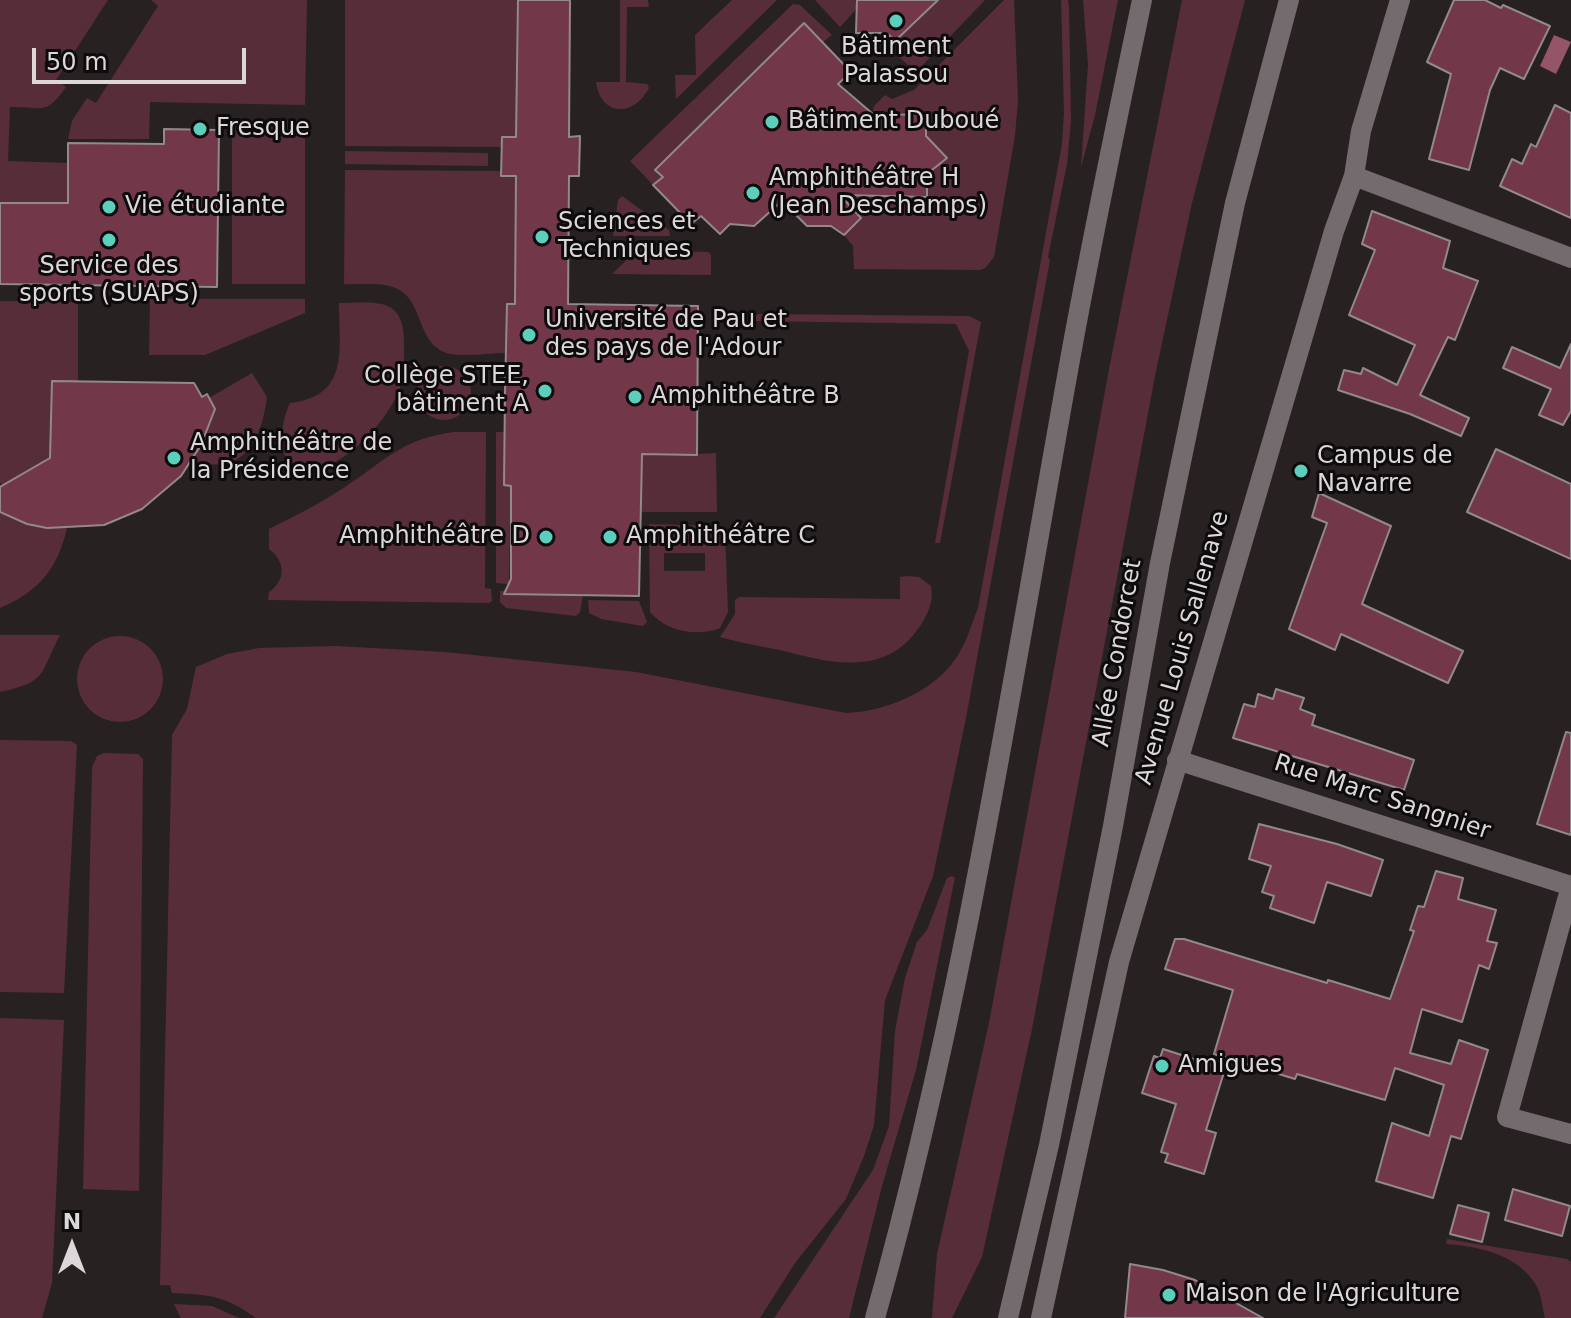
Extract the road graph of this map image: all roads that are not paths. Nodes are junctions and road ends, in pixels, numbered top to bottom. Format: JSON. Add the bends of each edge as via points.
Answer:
{"nodes":[{"id":1,"x":1142,"y":0,"type":"edge"},
{"id":2,"x":1289,"y":0,"type":"edge"},
{"id":3,"x":1400,"y":0,"type":"edge"},
{"id":4,"x":1354,"y":176,"type":"junction"},
{"id":5,"x":1571,"y":258,"type":"edge"},
{"id":6,"x":1177,"y":760,"type":"junction"},
{"id":7,"x":1571,"y":886,"type":"edge"},
{"id":8,"x":1571,"y":1134,"type":"edge"},
{"id":9,"x":875,"y":1318,"type":"edge"},
{"id":10,"x":1008,"y":1318,"type":"edge"},
{"id":11,"x":1041,"y":1318,"type":"edge"}],
"edges":[{"from":1,"to":9,"type":"main road","via":[[1068,369],[974,894],[935,1084]]},
{"from":2,"to":10,"type":"main road","name":"Allée Condorcet","via":[[1235,203],[1049,1145]]},
{"from":3,"to":4,"type":"main road","name":"Avenue Louis Sallenave","via":[[1361,131]]},
{"from":4,"to":5,"type":"main road"},
{"from":4,"to":6,"type":"main road","name":"Avenue Louis Sallenave"},
{"from":6,"to":7,"type":"main road","name":"Rue Marc Sangnier"},
{"from":6,"to":11,"type":"main road","name":"Avenue Louis Sallenave","via":[[1119,962]]},
{"from":7,"to":8,"type":"main road","via":[[1507,1117]]}]}
